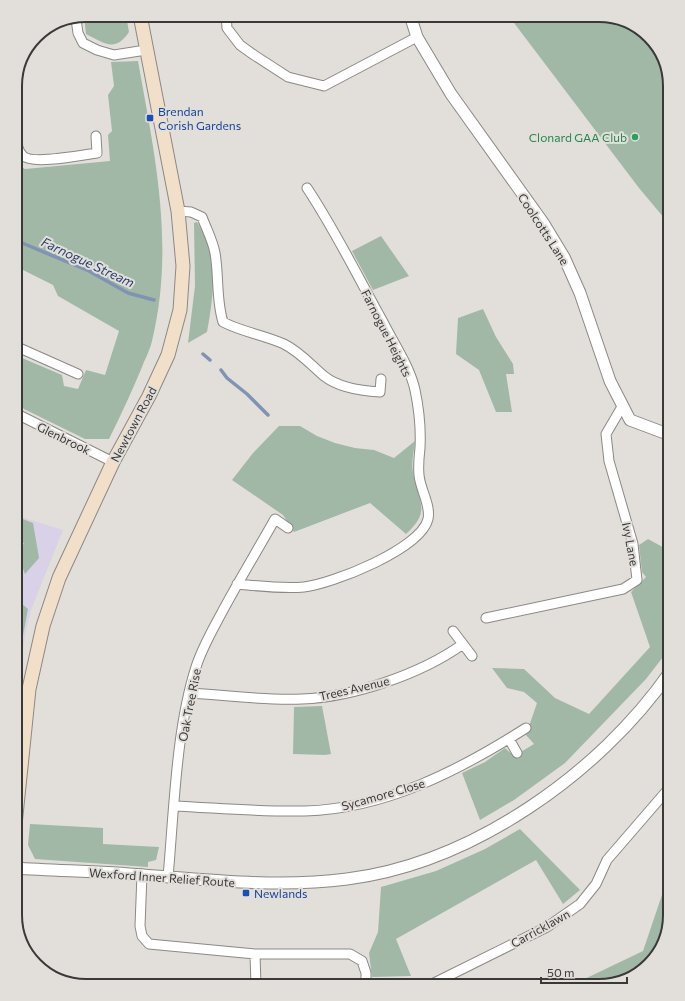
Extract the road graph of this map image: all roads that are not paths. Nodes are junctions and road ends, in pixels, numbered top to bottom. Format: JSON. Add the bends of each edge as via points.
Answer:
{"nodes":[{"id":1,"x":141,"y":22,"type":"edge"},
{"id":2,"x":227,"y":22,"type":"edge"},
{"id":3,"x":412,"y":22,"type":"edge"},
{"id":4,"x":77,"y":23,"type":"edge"},
{"id":5,"x":417,"y":37,"type":"junction"},
{"id":6,"x":146,"y":50,"type":"junction"},
{"id":7,"x":96,"y":136,"type":"dead end"},
{"id":8,"x":22,"y":155,"type":"edge"},
{"id":9,"x":307,"y":188,"type":"dead end"},
{"id":10,"x":178,"y":211,"type":"junction"},
{"id":11,"x":22,"y":349,"type":"edge"},
{"id":12,"x":78,"y":374,"type":"dead end"},
{"id":13,"x":382,"y":379,"type":"dead end"},
{"id":14,"x":623,"y":405,"type":"junction"},
{"id":15,"x":22,"y":416,"type":"edge"},
{"id":16,"x":663,"y":432,"type":"edge"},
{"id":17,"x":113,"y":462,"type":"junction"},
{"id":18,"x":288,"y":528,"type":"dead end"},
{"id":19,"x":237,"y":584,"type":"junction"},
{"id":20,"x":486,"y":618,"type":"dead end"},
{"id":21,"x":453,"y":631,"type":"dead end"},
{"id":22,"x":463,"y":644,"type":"junction"},
{"id":23,"x":472,"y":656,"type":"dead end"},
{"id":24,"x":663,"y":682,"type":"edge"},
{"id":25,"x":189,"y":693,"type":"junction"},
{"id":26,"x":526,"y":728,"type":"dead end"},
{"id":27,"x":509,"y":739,"type":"junction"},
{"id":28,"x":518,"y":753,"type":"dead end"},
{"id":29,"x":22,"y":757,"type":"edge"},
{"id":30,"x":663,"y":795,"type":"edge"},
{"id":31,"x":174,"y":806,"type":"junction"},
{"id":32,"x":22,"y":868,"type":"edge"},
{"id":33,"x":142,"y":874,"type":"junction"},
{"id":34,"x":168,"y":877,"type":"junction"},
{"id":35,"x":256,"y":954,"type":"junction"},
{"id":36,"x":256,"y":979,"type":"edge"},
{"id":37,"x":366,"y":979,"type":"edge"},
{"id":38,"x":442,"y":979,"type":"edge"}],
"edges":[{"from":1,"to":6,"type":"main road","name":"Newtown Road"},
{"from":2,"to":5,"type":"street","via":[[227,28],[240,45],[254,56],[288,77],[324,86]]},
{"from":3,"to":5,"type":"street","name":"Coolcotts Lane"},
{"from":4,"to":6,"type":"street","via":[[82,43],[97,50],[114,55]]},
{"from":5,"to":14,"type":"street","name":"Coolcotts Lane","via":[[451,94],[544,224],[564,257],[580,293],[610,381]]},
{"from":6,"to":10,"type":"main road","name":"Newtown Road"},
{"from":7,"to":8,"type":"street","via":[[97,153],[33,161]]},
{"from":9,"to":19,"type":"street","name":"Farnogue Heights","via":[[363,286],[415,389],[420,421],[419,477],[428,519],[422,530],[398,550],[377,562],[338,577],[293,587]]},
{"from":10,"to":13,"type":"street","via":[[191,212],[202,217],[208,231],[215,250],[219,310],[223,322],[283,344],[308,360],[329,380],[358,390],[380,392]]},
{"from":10,"to":17,"type":"main road","name":"Newtown Road","via":[[183,266],[180,310],[168,355]]},
{"from":11,"to":12,"type":"street"},
{"from":14,"to":16,"type":"street","name":"Coolcotts Lane","via":[[630,420]]},
{"from":14,"to":20,"type":"street","name":"Ivy Lane","via":[[606,434],[609,461],[633,544],[637,580],[623,589]]},
{"from":15,"to":17,"type":"street","name":"Glenbrook"},
{"from":17,"to":29,"type":"main road","name":"Newtown Road","via":[[60,578],[44,626],[29,689]]},
{"from":18,"to":19,"type":"street","name":"Oak Tree Rise","via":[[275,519]]},
{"from":19,"to":25,"type":"street","name":"Oak Tree Rise","via":[[198,661]]},
{"from":21,"to":22,"type":"street"},
{"from":22,"to":23,"type":"street"},
{"from":22,"to":25,"type":"street","name":"Trees Avenue","via":[[442,657],[394,679],[336,695],[302,700]]},
{"from":24,"to":34,"type":"street","name":"Wexford Inner Relief Route","via":[[652,698],[580,769],[554,790],[497,827],[448,850],[398,869],[345,879],[288,884]]},
{"from":25,"to":31,"type":"street","name":"Oak Tree Rise"},
{"from":26,"to":27,"type":"street","name":"Sycamore Close"},
{"from":27,"to":28,"type":"street"},
{"from":27,"to":31,"type":"street","name":"Sycamore Close","via":[[440,776],[355,805],[305,811]]},
{"from":30,"to":38,"type":"street","name":"Carricklawn","via":[[607,860],[596,884],[580,904],[546,926]]},
{"from":31,"to":34,"type":"street","name":"Oak Tree Rise"},
{"from":32,"to":33,"type":"street","name":"Wexford Inner Relief Route"},
{"from":33,"to":34,"type":"street","name":"Wexford Inner Relief Route"},
{"from":33,"to":35,"type":"street","via":[[140,926],[142,936],[149,944]]},
{"from":35,"to":36,"type":"street"},
{"from":35,"to":37,"type":"street","via":[[350,954],[362,961]]}]}
